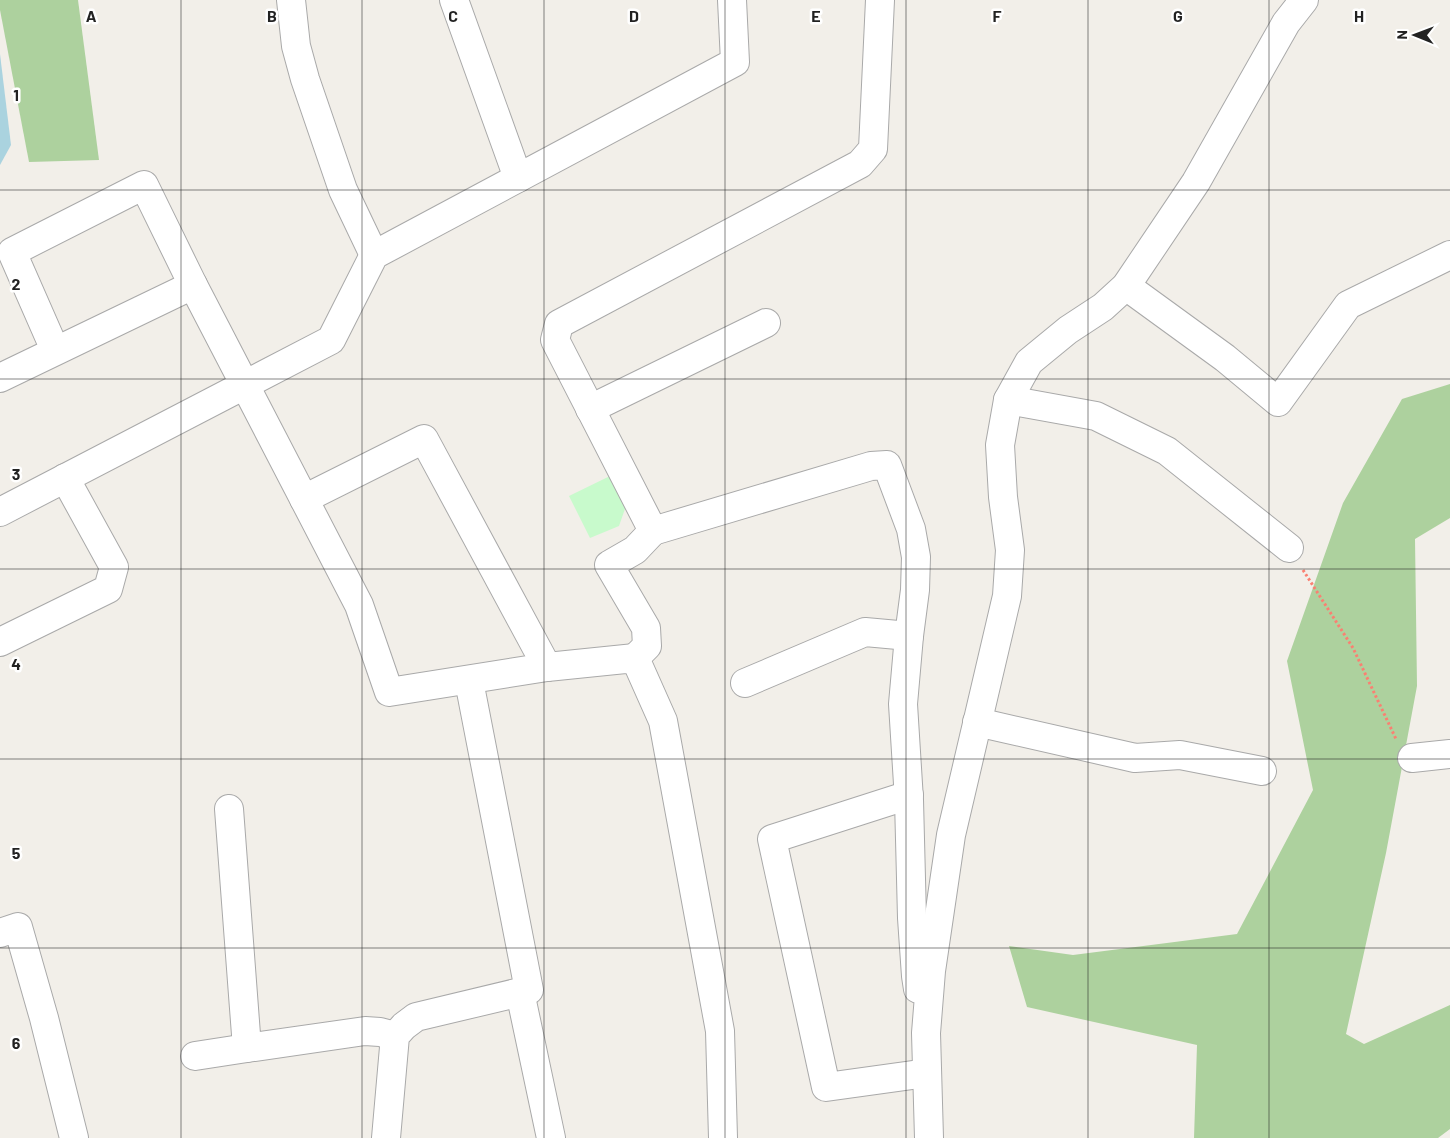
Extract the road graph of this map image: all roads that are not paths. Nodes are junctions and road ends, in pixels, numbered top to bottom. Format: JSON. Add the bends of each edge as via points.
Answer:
{"nodes":[{"id":1,"x":291,"y":0,"type":"edge"},
{"id":2,"x":454,"y":0,"type":"edge"},
{"id":3,"x":732,"y":0,"type":"edge"},
{"id":4,"x":880,"y":0,"type":"edge"},
{"id":5,"x":1304,"y":0,"type":"edge"},
{"id":6,"x":518,"y":178,"type":"junction"},
{"id":7,"x":374,"y":255,"type":"junction"},
{"id":8,"x":1450,"y":255,"type":"edge"},
{"id":9,"x":193,"y":285,"type":"junction"},
{"id":10,"x":1126,"y":286,"type":"junction"},
{"id":11,"x":766,"y":323,"type":"dead end"},
{"id":12,"x":55,"y":350,"type":"junction"},
{"id":13,"x":0,"y":378,"type":"edge"},
{"id":14,"x":246,"y":385,"type":"junction"},
{"id":15,"x":1008,"y":400,"type":"junction"},
{"id":16,"x":590,"y":409,"type":"junction"},
{"id":17,"x":65,"y":478,"type":"junction"},
{"id":18,"x":304,"y":499,"type":"junction"},
{"id":19,"x":0,"y":512,"type":"edge"},
{"id":20,"x":653,"y":531,"type":"junction"},
{"id":21,"x":1289,"y":548,"type":"road end"},
{"id":22,"x":909,"y":636,"type":"junction"},
{"id":23,"x":0,"y":642,"type":"edge"},
{"id":24,"x":635,"y":658,"type":"junction"},
{"id":25,"x":547,"y":667,"type":"junction"},
{"id":26,"x":469,"y":681,"type":"junction"},
{"id":27,"x":745,"y":683,"type":"dead end"},
{"id":28,"x":977,"y":722,"type":"junction"},
{"id":29,"x":1450,"y":754,"type":"edge"},
{"id":30,"x":1412,"y":758,"type":"road end"},
{"id":31,"x":1262,"y":771,"type":"dead end"},
{"id":32,"x":908,"y":795,"type":"junction"},
{"id":33,"x":229,"y":809,"type":"dead end"},
{"id":34,"x":0,"y":933,"type":"edge"},
{"id":35,"x":520,"y":992,"type":"junction"},
{"id":36,"x":926,"y":1033,"type":"junction"},
{"id":37,"x":395,"y":1036,"type":"junction"},
{"id":38,"x":247,"y":1048,"type":"junction"},
{"id":39,"x":195,"y":1056,"type":"dead end"},
{"id":40,"x":927,"y":1072,"type":"junction"},
{"id":41,"x":74,"y":1138,"type":"edge"},
{"id":42,"x":386,"y":1138,"type":"edge"},
{"id":43,"x":551,"y":1138,"type":"edge"},
{"id":44,"x":723,"y":1138,"type":"edge"},
{"id":45,"x":929,"y":1138,"type":"edge"}],
"edges":[{"from":1,"to":7,"type":"street","via":[[296,46],[305,80],[343,190]]},
{"from":2,"to":6,"type":"street"},
{"from":3,"to":6,"type":"street","via":[[735,62]]},
{"from":4,"to":16,"type":"street","via":[[873,149],[860,164],[559,324],[555,340]]},
{"from":5,"to":10,"type":"street","via":[[1286,23],[1196,182]]},
{"from":6,"to":7,"type":"street"},
{"from":7,"to":14,"type":"street","via":[[331,340]]},
{"from":8,"to":10,"type":"street","via":[[1348,305],[1278,402],[1225,358]]},
{"from":9,"to":12,"type":"street"},
{"from":9,"to":12,"type":"street","via":[[144,185],[12,252]]},
{"from":9,"to":14,"type":"street"},
{"from":10,"to":15,"type":"street","via":[[1029,362]]},
{"from":11,"to":16,"type":"street"},
{"from":12,"to":13,"type":"street"},
{"from":14,"to":17,"type":"street"},
{"from":14,"to":18,"type":"street"},
{"from":15,"to":21,"type":"street","via":[[1096,416],[1167,451]]},
{"from":15,"to":28,"type":"street","via":[[1000,445],[1010,550],[1007,596]]},
{"from":16,"to":20,"type":"street"},
{"from":17,"to":19,"type":"street"},
{"from":17,"to":23,"type":"street","via":[[114,567],[108,589]]},
{"from":18,"to":25,"type":"street","via":[[424,439]]},
{"from":18,"to":26,"type":"street","via":[[358,605],[389,692]]},
{"from":20,"to":22,"type":"street","via":[[871,466],[887,465],[911,529],[916,557],[916,590]]},
{"from":20,"to":24,"type":"street","via":[[635,550],[609,565],[646,628],[647,646]]},
{"from":22,"to":27,"type":"street","via":[[865,632]]},
{"from":22,"to":32,"type":"street","via":[[903,704]]},
{"from":24,"to":25,"type":"street"},
{"from":24,"to":44,"type":"street","via":[[663,721],[720,1031]]},
{"from":25,"to":26,"type":"street"},
{"from":26,"to":35,"type":"street","via":[[529,990]]},
{"from":28,"to":31,"type":"street","via":[[1135,758],[1180,755]]},
{"from":28,"to":36,"type":"street","via":[[951,835],[931,971]]},
{"from":29,"to":30,"type":"street"},
{"from":32,"to":36,"type":"street","via":[[916,976]]},
{"from":32,"to":40,"type":"street","via":[[772,839],[826,1087]]},
{"from":33,"to":38,"type":"street"},
{"from":34,"to":41,"type":"street","via":[[18,927]]},
{"from":35,"to":37,"type":"street","via":[[416,1017]]},
{"from":35,"to":43,"type":"street"},
{"from":36,"to":40,"type":"street"},
{"from":37,"to":38,"type":"street","via":[[365,1031]]},
{"from":37,"to":42,"type":"street"},
{"from":38,"to":39,"type":"street"},
{"from":40,"to":45,"type":"street"}]}
